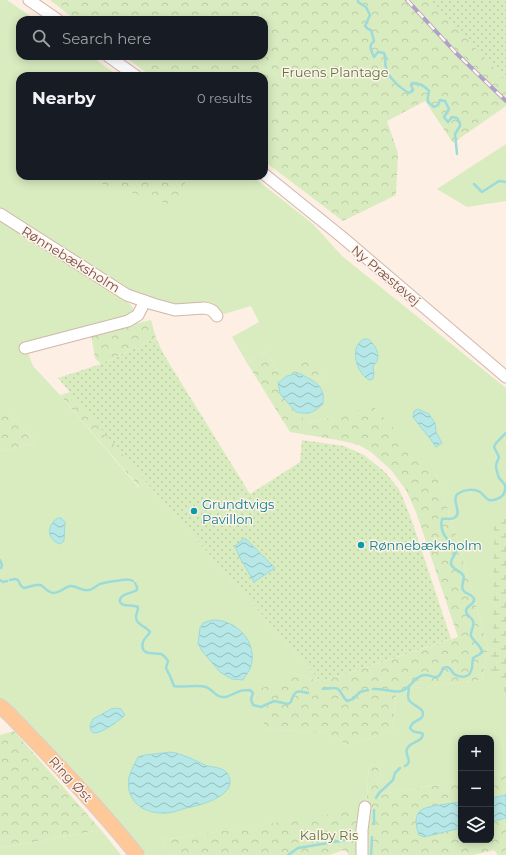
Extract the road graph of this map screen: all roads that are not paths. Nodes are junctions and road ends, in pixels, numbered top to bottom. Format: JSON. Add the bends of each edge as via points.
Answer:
{"nodes":[{"id":1,"x":29,"y":0,"type":"edge"},
{"id":2,"x":52,"y":16,"type":"edge"},
{"id":3,"x":114,"y":60,"type":"edge"},
{"id":4,"x":130,"y":72,"type":"edge"},
{"id":5,"x":268,"y":177,"type":"edge"},
{"id":6,"x":0,"y":214,"type":"edge"},
{"id":7,"x":144,"y":301,"type":"junction"},
{"id":8,"x":217,"y":316,"type":"dead end"},
{"id":9,"x":25,"y":348,"type":"dead end"},
{"id":10,"x":506,"y":377,"type":"edge"},
{"id":11,"x":0,"y":706,"type":"edge"},
{"id":12,"x":365,"y":807,"type":"dead end"},
{"id":13,"x":137,"y":855,"type":"edge"},
{"id":14,"x":362,"y":855,"type":"edge"}],
"edges":[{"from":1,"to":2,"type":"street"},
{"from":3,"to":4,"type":"street"},
{"from":5,"to":10,"type":"street","name":"Ny Præstøvej"},
{"from":6,"to":7,"type":"street","name":"Rønnebæksholm","via":[[127,294]]},
{"from":7,"to":8,"type":"street","name":"Rønnebæksholm","via":[[175,310],[204,308],[213,311]]},
{"from":7,"to":9,"type":"street","via":[[138,315],[128,321]]},
{"from":11,"to":13,"type":"main road","name":"Ring Øst","via":[[70,776]]},
{"from":12,"to":14,"type":"street"}]}
